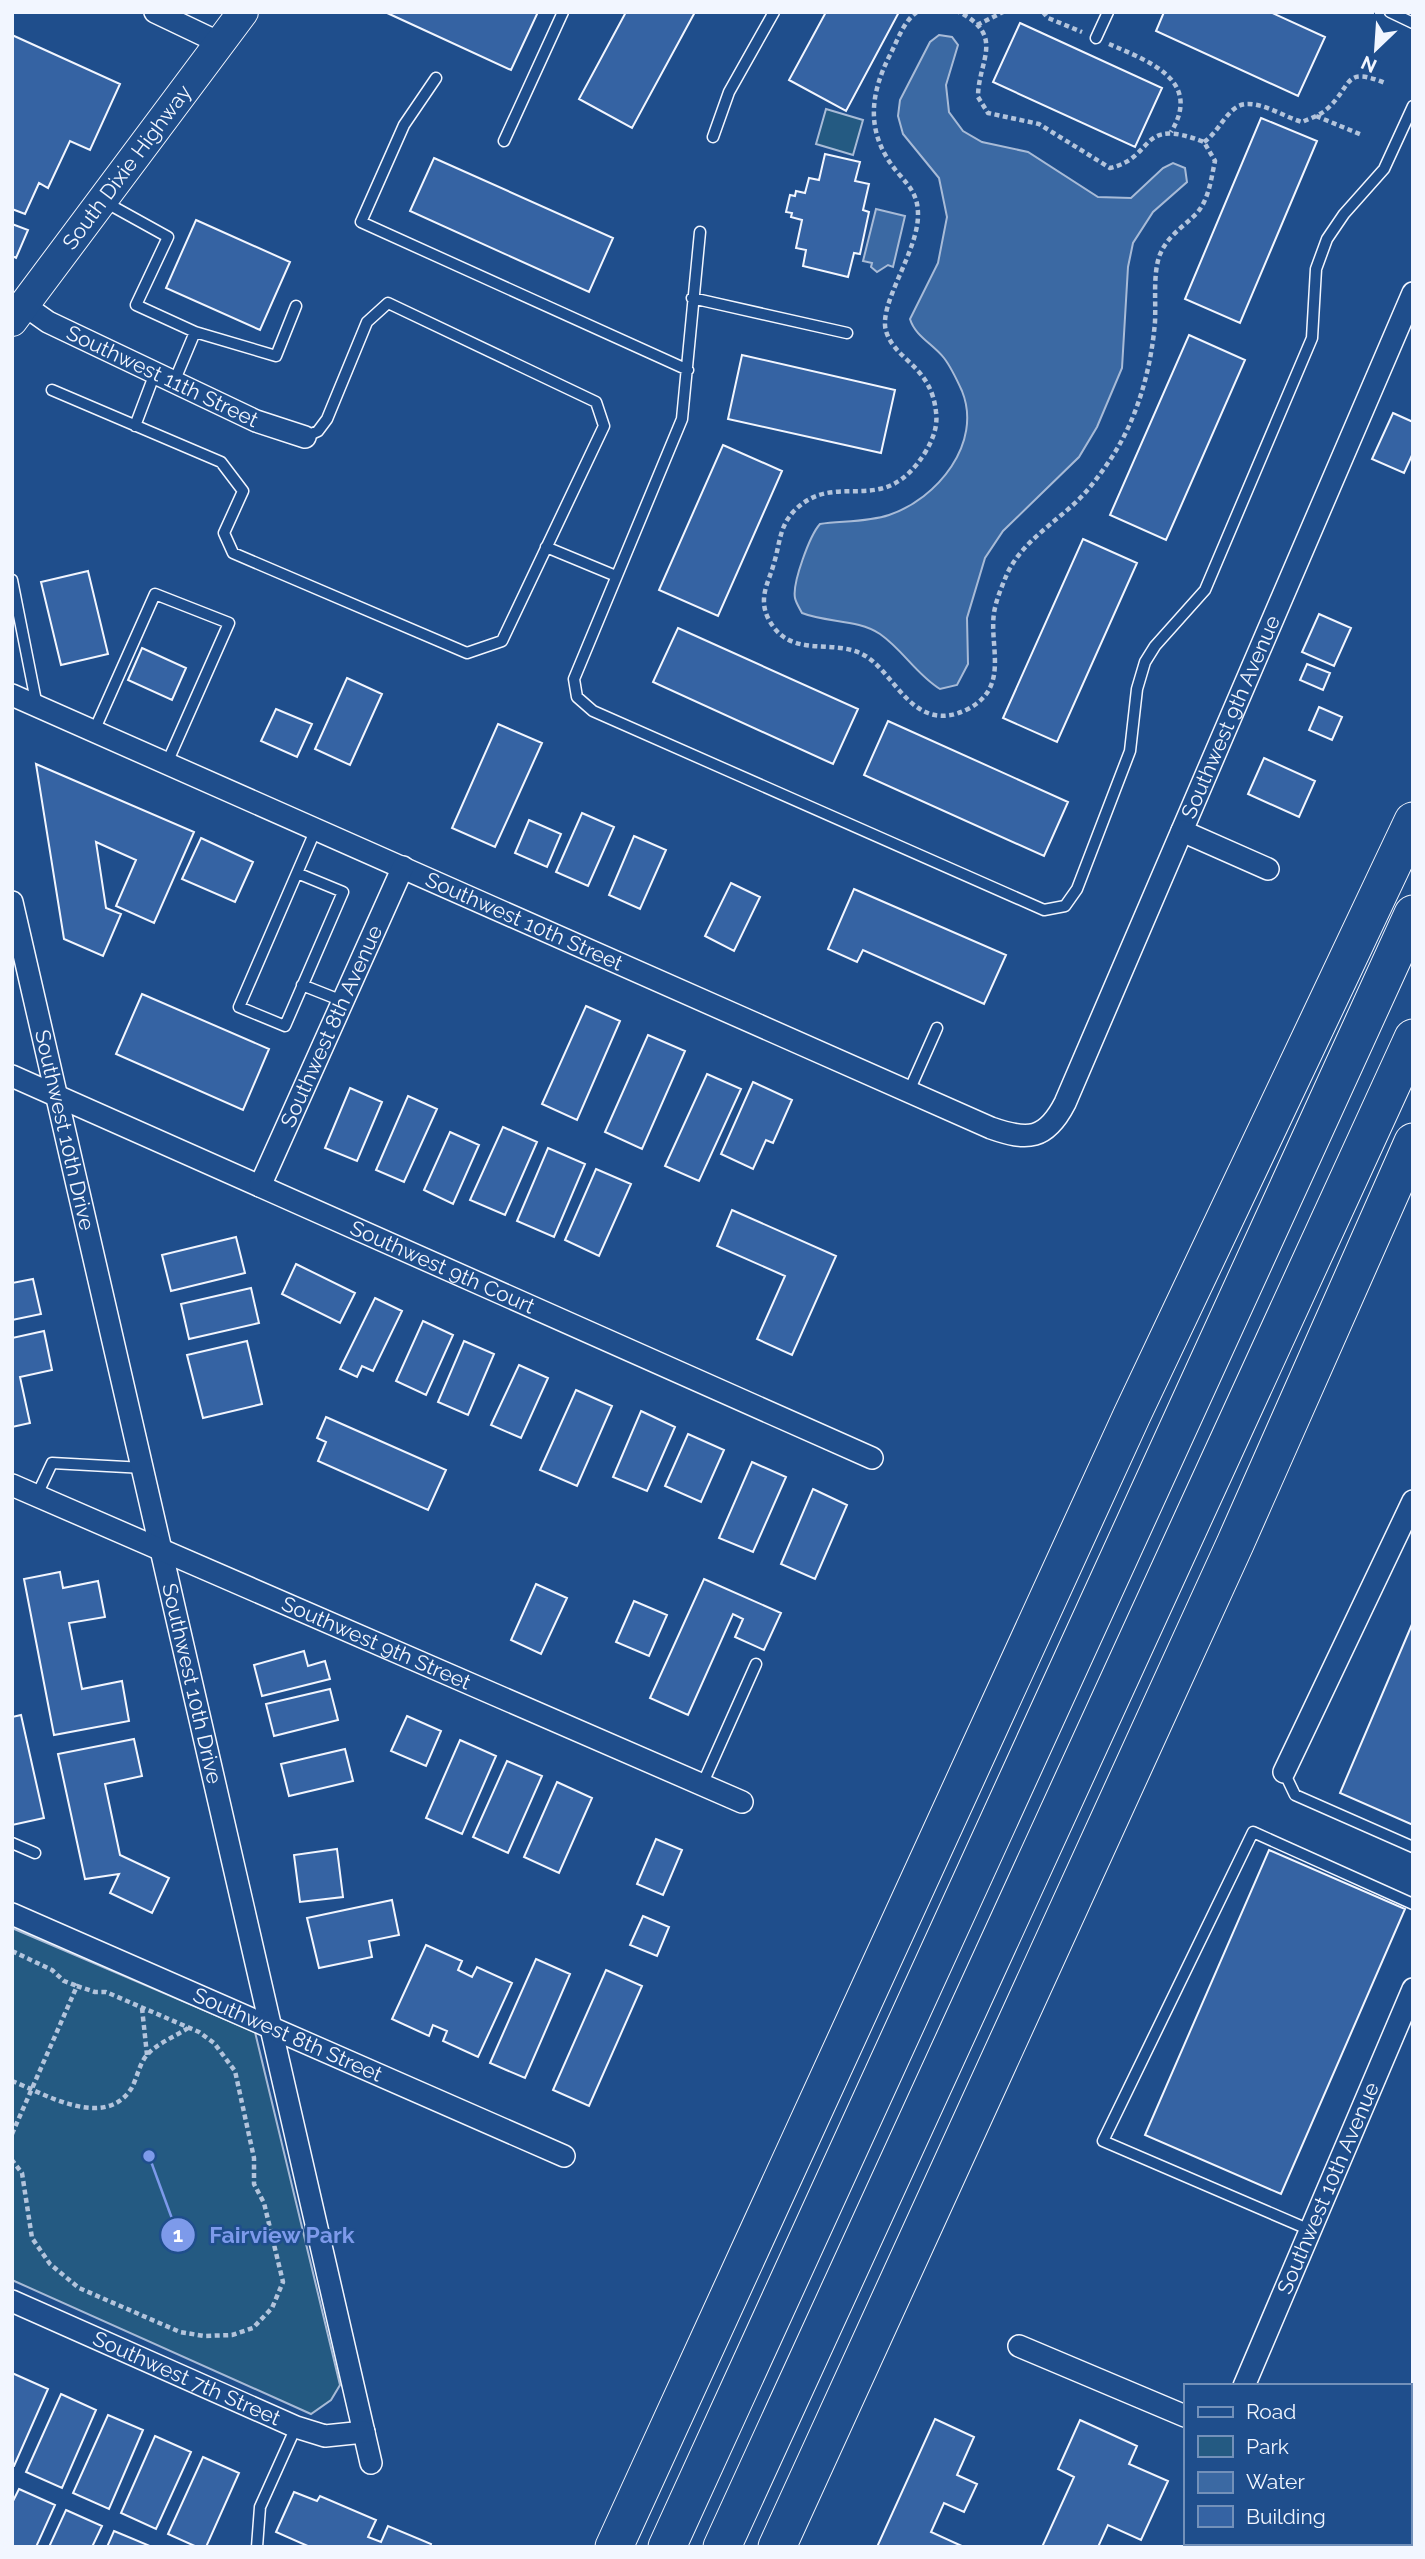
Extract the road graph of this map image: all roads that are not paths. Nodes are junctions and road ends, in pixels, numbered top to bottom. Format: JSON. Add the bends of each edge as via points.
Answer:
{"nodes":[{"id":1,"x":155,"y":12,"type":"edge"},
{"id":2,"x":243,"y":12,"type":"edge"},
{"id":3,"x":563,"y":12,"type":"edge"},
{"id":4,"x":774,"y":12,"type":"edge"},
{"id":5,"x":1108,"y":12,"type":"edge"},
{"id":6,"x":1390,"y":12,"type":"edge"},
{"id":7,"x":1413,"y":23,"type":"edge"},
{"id":8,"x":1096,"y":38,"type":"road end"},
{"id":9,"x":220,"y":43,"type":"junction"},
{"id":10,"x":436,"y":78,"type":"dead end"},
{"id":11,"x":1413,"y":106,"type":"edge"},
{"id":12,"x":713,"y":137,"type":"dead end"},
{"id":13,"x":504,"y":141,"type":"dead end"},
{"id":14,"x":102,"y":201,"type":"junction"},
{"id":15,"x":700,"y":232,"type":"dead end"},
{"id":16,"x":1413,"y":293,"type":"edge"},
{"id":17,"x":692,"y":299,"type":"junction"},
{"id":18,"x":296,"y":306,"type":"dead end"},
{"id":19,"x":18,"y":313,"type":"edge"},
{"id":20,"x":195,"y":332,"type":"junction"},
{"id":21,"x":847,"y":333,"type":"dead end"},
{"id":22,"x":688,"y":369,"type":"junction"},
{"id":23,"x":165,"y":377,"type":"junction"},
{"id":24,"x":52,"y":390,"type":"dead end"},
{"id":25,"x":135,"y":426,"type":"junction"},
{"id":26,"x":305,"y":437,"type":"joint"},
{"id":27,"x":547,"y":547,"type":"junction"},
{"id":28,"x":615,"y":576,"type":"junction"},
{"id":29,"x":12,"y":580,"type":"edge"},
{"id":30,"x":12,"y":695,"type":"edge"},
{"id":31,"x":37,"y":706,"type":"junction"},
{"id":32,"x":94,"y":731,"type":"junction"},
{"id":33,"x":167,"y":763,"type":"junction"},
{"id":34,"x":1413,"y":821,"type":"edge"},
{"id":35,"x":316,"y":829,"type":"junction"},
{"id":36,"x":1182,"y":831,"type":"junction"},
{"id":37,"x":403,"y":867,"type":"junction"},
{"id":38,"x":1268,"y":869,"type":"dead end"},
{"id":39,"x":298,"y":873,"type":"junction"},
{"id":40,"x":12,"y":902,"type":"edge"},
{"id":41,"x":1413,"y":915,"type":"edge"},
{"id":42,"x":302,"y":985,"type":"junction"},
{"id":43,"x":345,"y":1002,"type":"junction"},
{"id":44,"x":937,"y":1028,"type":"dead end"},
{"id":45,"x":1413,"y":1038,"type":"edge"},
{"id":46,"x":12,"y":1076,"type":"edge"},
{"id":47,"x":909,"y":1091,"type":"junction"},
{"id":48,"x":56,"y":1096,"type":"junction"},
{"id":49,"x":1041,"y":1134,"type":"joint"},
{"id":50,"x":1413,"y":1142,"type":"edge"},
{"id":51,"x":261,"y":1186,"type":"junction"},
{"id":52,"x":872,"y":1458,"type":"dead end"},
{"id":53,"x":144,"y":1468,"type":"junction"},
{"id":54,"x":12,"y":1485,"type":"edge"},
{"id":55,"x":37,"y":1496,"type":"junction"},
{"id":56,"x":1413,"y":1501,"type":"edge"},
{"id":57,"x":162,"y":1550,"type":"junction"},
{"id":58,"x":756,"y":1664,"type":"dead end"},
{"id":59,"x":1284,"y":1772,"type":"joint"},
{"id":60,"x":702,"y":1785,"type":"junction"},
{"id":61,"x":742,"y":1802,"type":"dead end"},
{"id":62,"x":12,"y":1843,"type":"edge"},
{"id":63,"x":1413,"y":1847,"type":"edge"},
{"id":64,"x":35,"y":1853,"type":"dead end"},
{"id":65,"x":1413,"y":1904,"type":"edge"},
{"id":66,"x":12,"y":1914,"type":"edge"},
{"id":67,"x":1413,"y":1989,"type":"edge"},
{"id":68,"x":270,"y":2026,"type":"junction"},
{"id":69,"x":834,"y":2064,"type":"junction"},
{"id":70,"x":564,"y":2155,"type":"dead end"},
{"id":71,"x":1310,"y":2230,"type":"junction"},
{"id":72,"x":12,"y":2301,"type":"edge"},
{"id":73,"x":1019,"y":2346,"type":"dead end"},
{"id":74,"x":750,"y":2364,"type":"junction"},
{"id":75,"x":1245,"y":2384,"type":"edge"},
{"id":76,"x":1184,"y":2416,"type":"edge"},
{"id":77,"x":296,"y":2427,"type":"junction"},
{"id":78,"x":364,"y":2432,"type":"junction"},
{"id":79,"x":371,"y":2463,"type":"dead end"},
{"id":80,"x":257,"y":2547,"type":"edge"},
{"id":81,"x":614,"y":2547,"type":"edge"},
{"id":82,"x":667,"y":2547,"type":"edge"},
{"id":83,"x":723,"y":2547,"type":"edge"},
{"id":84,"x":777,"y":2547,"type":"edge"}],
"edges":[{"from":1,"to":9,"type":"street"},
{"from":2,"to":9,"type":"main road","name":"South Dixie Highway"},
{"from":3,"to":13,"type":"lane"},
{"from":4,"to":12,"type":"lane","via":[[729,92]]},
{"from":5,"to":8,"type":"lane"},
{"from":6,"to":7,"type":"lane"},
{"from":9,"to":14,"type":"main road","name":"South Dixie Highway"},
{"from":10,"to":22,"type":"lane","via":[[404,125],[361,222]]},
{"from":11,"to":28,"type":"lane","via":[[1384,169],[1326,239],[1316,269],[1312,338],[1205,590],[1145,662],[1130,751],[1077,889],[1065,906],[1044,910],[593,711],[577,697],[574,679]]},
{"from":14,"to":19,"type":"main road","name":"South Dixie Highway"},
{"from":14,"to":20,"type":"lane","via":[[168,237],[136,305]]},
{"from":15,"to":17,"type":"lane"},
{"from":16,"to":36,"type":"street","name":"Southwest 9th Avenue"},
{"from":17,"to":21,"type":"lane"},
{"from":17,"to":22,"type":"lane"},
{"from":18,"to":20,"type":"lane","via":[[276,356]]},
{"from":19,"to":23,"type":"street","name":"Southwest 11th Street","via":[[48,322]]},
{"from":20,"to":23,"type":"lane"},
{"from":22,"to":28,"type":"lane","via":[[682,419]]},
{"from":23,"to":25,"type":"lane"},
{"from":23,"to":26,"type":"street","name":"Southwest 11th Street","via":[[279,430]]},
{"from":24,"to":25,"type":"lane"},
{"from":25,"to":27,"type":"lane","via":[[222,462],[243,491],[224,533],[233,553],[467,653],[502,641]]},
{"from":26,"to":27,"type":"lane","via":[[318,431],[327,419],[367,321],[388,303],[596,402],[604,426]]},
{"from":27,"to":28,"type":"lane"},
{"from":29,"to":31,"type":"lane"},
{"from":30,"to":31,"type":"street","name":"Southwest 10th Street"},
{"from":31,"to":32,"type":"street","name":"Southwest 10th Street"},
{"from":32,"to":33,"type":"street","name":"Southwest 10th Street"},
{"from":32,"to":33,"type":"lane","via":[[155,594],[229,623]]},
{"from":33,"to":35,"type":"street","name":"Southwest 10th Street"},
{"from":34,"to":69,"type":"highway","via":[[1132,1415]]},
{"from":35,"to":37,"type":"street","name":"Southwest 10th Street"},
{"from":35,"to":39,"type":"lane"},
{"from":36,"to":38,"type":"street"},
{"from":36,"to":49,"type":"street","name":"Southwest 9th Avenue","via":[[1065,1103],[1054,1123]]},
{"from":37,"to":43,"type":"street","name":"Southwest 8th Avenue"},
{"from":37,"to":47,"type":"street","name":"Southwest 10th Street"},
{"from":39,"to":42,"type":"lane","via":[[342,892]]},
{"from":39,"to":42,"type":"lane","via":[[239,1007],[285,1026]]},
{"from":40,"to":48,"type":"street","name":"Southwest 10th Drive"},
{"from":41,"to":74,"type":"highway"},
{"from":42,"to":43,"type":"lane"},
{"from":43,"to":51,"type":"street","name":"Southwest 8th Avenue"},
{"from":44,"to":47,"type":"lane"},
{"from":45,"to":83,"type":"highway"},
{"from":46,"to":48,"type":"street","name":"Southwest 9th Court"},
{"from":47,"to":49,"type":"street","name":"Southwest 10th Street","via":[[1002,1132]]},
{"from":48,"to":51,"type":"street","name":"Southwest 9th Court"},
{"from":48,"to":53,"type":"street","name":"Southwest 10th Drive"},
{"from":50,"to":84,"type":"highway"},
{"from":51,"to":52,"type":"street","name":"Southwest 9th Court"},
{"from":53,"to":55,"type":"lane","via":[[52,1463]]},
{"from":53,"to":57,"type":"street","name":"Southwest 10th Drive"},
{"from":54,"to":55,"type":"street","name":"Southwest 9th Street"},
{"from":55,"to":57,"type":"street","name":"Southwest 9th Street"},
{"from":56,"to":59,"type":"street"},
{"from":57,"to":60,"type":"street","name":"Southwest 9th Street"},
{"from":57,"to":68,"type":"street","name":"Southwest 10th Drive"},
{"from":58,"to":60,"type":"lane"},
{"from":59,"to":63,"type":"lane","via":[[1295,1795]]},
{"from":60,"to":61,"type":"street","name":"Southwest 9th Street"},
{"from":62,"to":64,"type":"lane"},
{"from":65,"to":71,"type":"lane","via":[[1253,1832],[1103,2141]]},
{"from":66,"to":68,"type":"street","name":"Southwest 8th Street"},
{"from":67,"to":71,"type":"street","name":"Southwest 10th Avenue"},
{"from":68,"to":70,"type":"street","name":"Southwest 8th Street"},
{"from":68,"to":78,"type":"street","name":"Southwest 10th Drive"},
{"from":69,"to":74,"type":"highway"},
{"from":69,"to":81,"type":"highway"},
{"from":71,"to":75,"type":"street","name":"Southwest 10th Avenue"},
{"from":72,"to":77,"type":"street","name":"Southwest 7th Street"},
{"from":73,"to":76,"type":"street"},
{"from":74,"to":82,"type":"highway"},
{"from":77,"to":78,"type":"street","name":"Southwest 7th Street","via":[[325,2435]]},
{"from":77,"to":80,"type":"lane","via":[[260,2507]]},
{"from":78,"to":79,"type":"street","name":"Southwest 10th Drive"}]}
